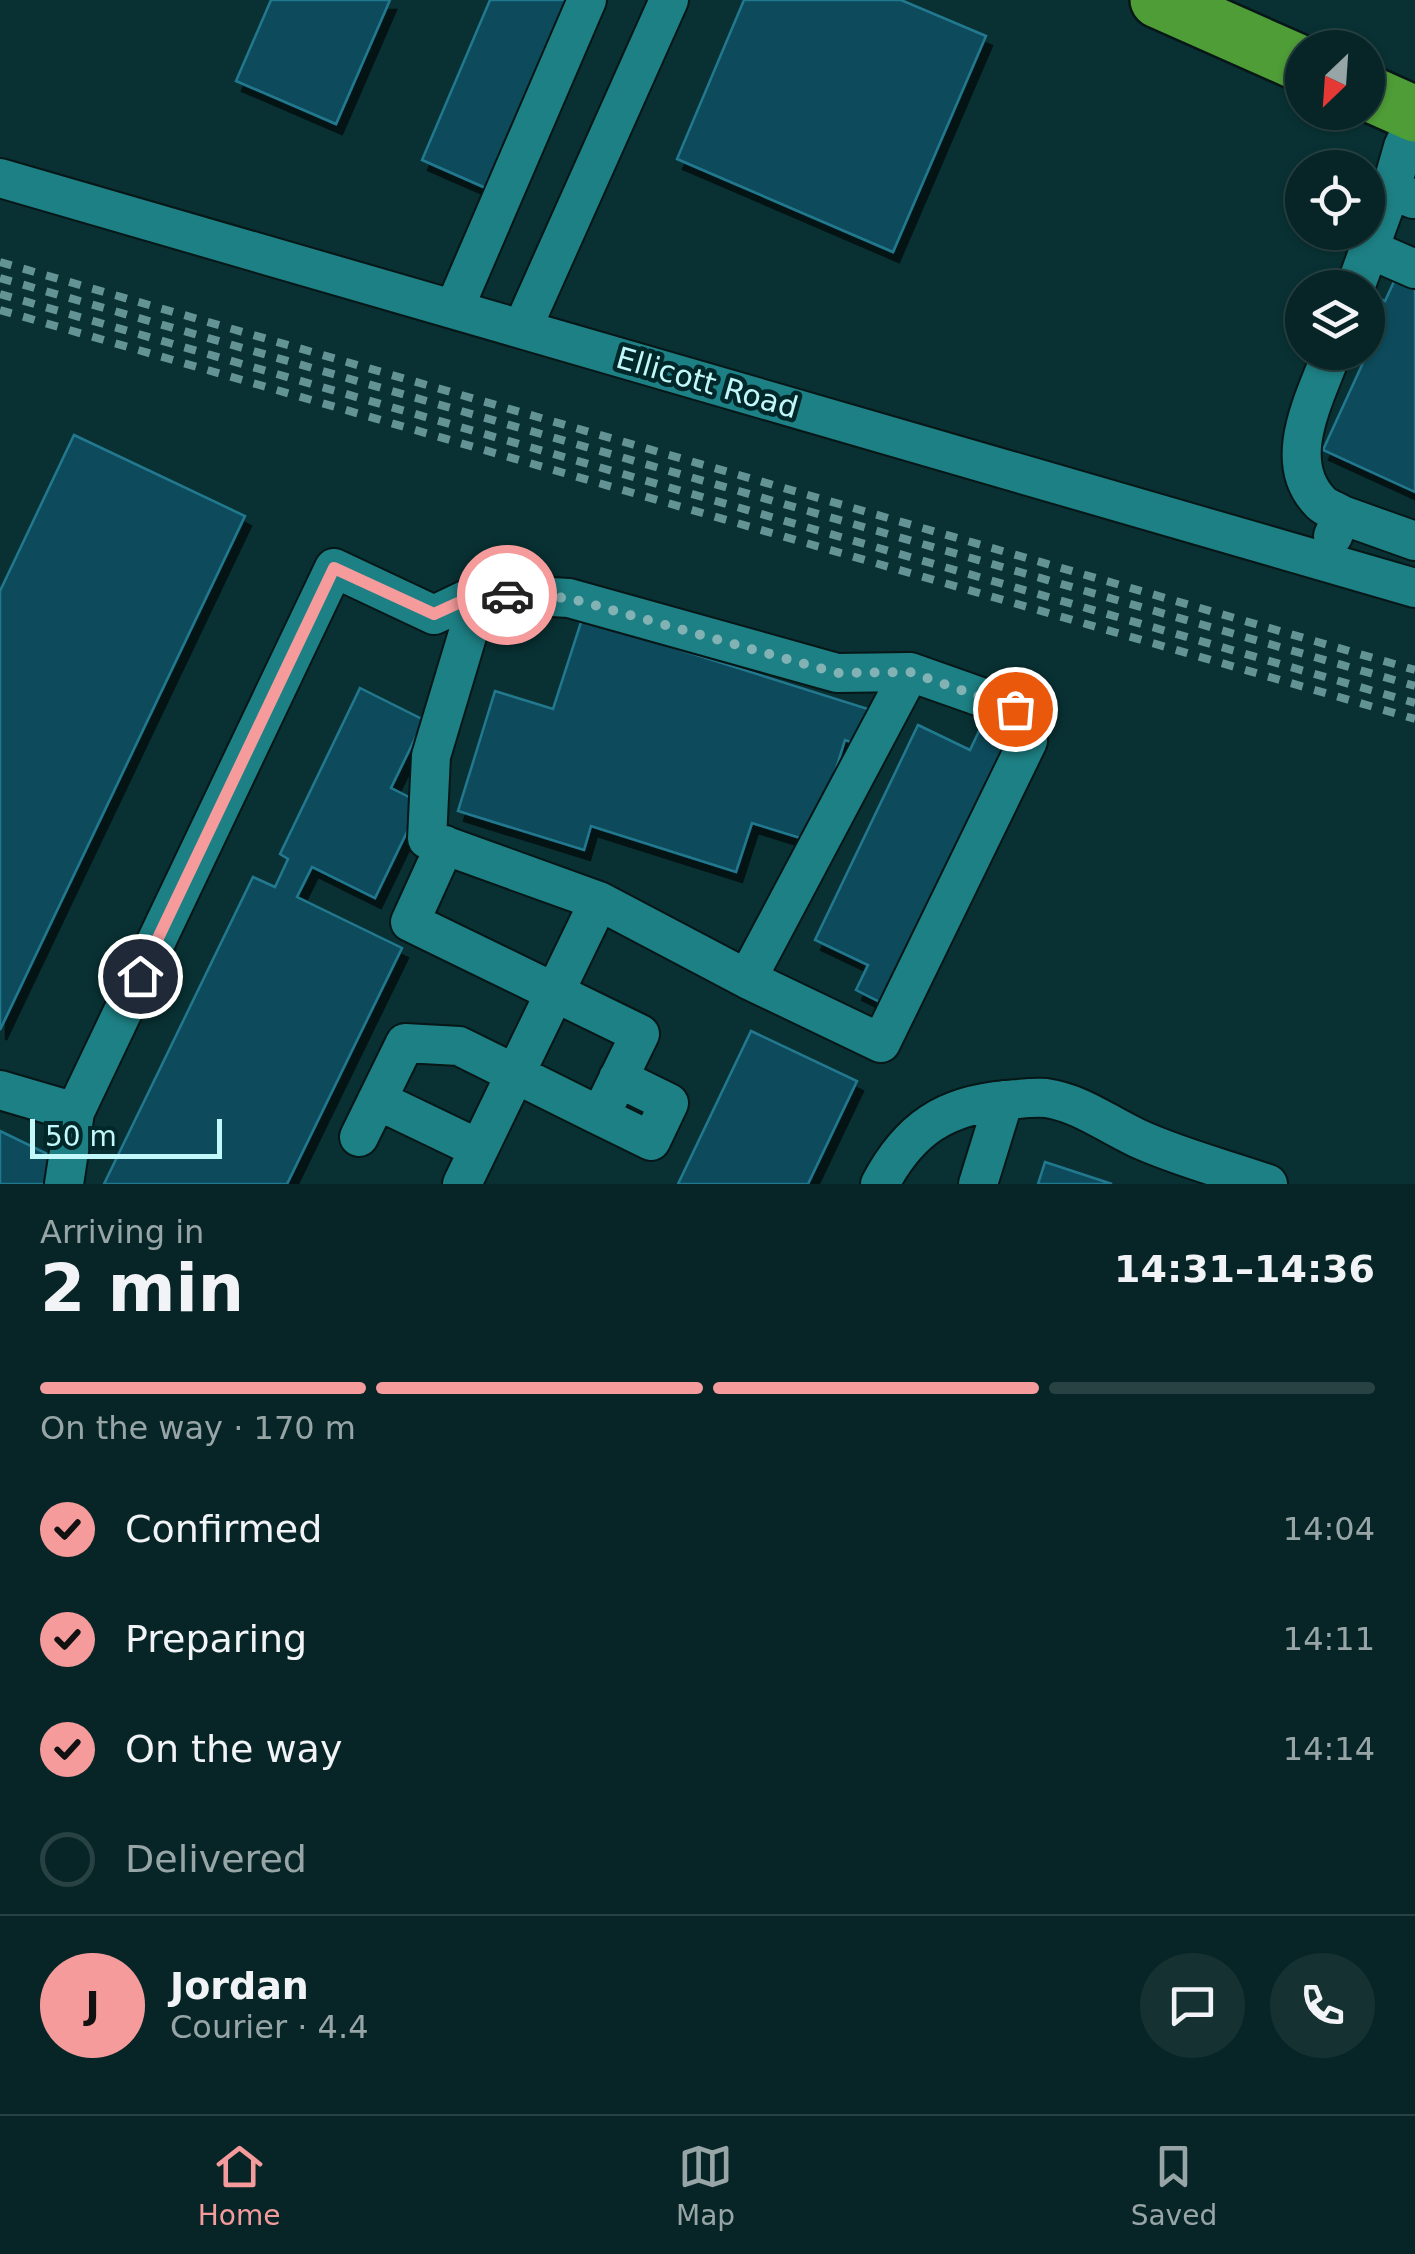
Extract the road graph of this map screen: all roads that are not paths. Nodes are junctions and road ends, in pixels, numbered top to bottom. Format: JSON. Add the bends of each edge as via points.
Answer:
{"nodes":[{"id":1,"x":587,"y":0,"type":"edge"},
{"id":2,"x":669,"y":0,"type":"edge"},
{"id":3,"x":1158,"y":0,"type":"edge"},
{"id":4,"x":1285,"y":56,"type":"edge"},
{"id":5,"x":1385,"y":102,"type":"edge"},
{"id":6,"x":1415,"y":118,"type":"edge"},
{"id":7,"x":0,"y":178,"type":"edge"},
{"id":8,"x":1403,"y":195,"type":"edge"},
{"id":9,"x":1385,"y":224,"type":"edge"},
{"id":10,"x":1372,"y":250,"type":"edge"},
{"id":11,"x":1415,"y":269,"type":"edge"},
{"id":12,"x":454,"y":309,"type":"junction"},
{"id":13,"x":522,"y":329,"type":"junction"},
{"id":14,"x":1326,"y":370,"type":"edge"},
{"id":15,"x":1342,"y":515,"type":"junction"},
{"id":16,"x":1415,"y":541,"type":"edge"},
{"id":17,"x":1322,"y":561,"type":"junction"},
{"id":18,"x":1415,"y":588,"type":"edge"},
{"id":19,"x":480,"y":593,"type":"junction"},
{"id":20,"x":910,"y":672,"type":"junction"},
{"id":21,"x":445,"y":845,"type":"junction"},
{"id":22,"x":599,"y":901,"type":"junction"},
{"id":23,"x":747,"y":980,"type":"junction"},
{"id":24,"x":554,"y":992,"type":"junction"},
{"id":25,"x":515,"y":1074,"type":"junction"},
{"id":26,"x":618,"y":1078,"type":"junction"},
{"id":27,"x":0,"y":1090,"type":"edge"},
{"id":28,"x":378,"y":1100,"type":"junction"},
{"id":29,"x":1004,"y":1100,"type":"junction"},
{"id":30,"x":75,"y":1112,"type":"junction"},
{"id":31,"x":600,"y":1116,"type":"junction"},
{"id":32,"x":359,"y":1136,"type":"dead end"},
{"id":33,"x":479,"y":1149,"type":"junction"},
{"id":34,"x":1180,"y":1169,"type":"edge"},
{"id":35,"x":64,"y":1184,"type":"edge"},
{"id":36,"x":462,"y":1184,"type":"edge"},
{"id":37,"x":880,"y":1184,"type":"edge"},
{"id":38,"x":978,"y":1184,"type":"edge"},
{"id":39,"x":1268,"y":1184,"type":"edge"}],
"edges":[{"from":1,"to":12,"type":"street"},
{"from":2,"to":13,"type":"street"},
{"from":3,"to":4,"type":"highway"},
{"from":5,"to":6,"type":"highway"},
{"from":6,"to":8,"type":"street","via":[[1403,147]]},
{"from":7,"to":12,"type":"street","name":"Ellicott Road"},
{"from":8,"to":9,"type":"street"},
{"from":10,"to":11,"type":"street"},
{"from":12,"to":13,"type":"street","name":"Ellicott Road"},
{"from":13,"to":17,"type":"street","name":"Ellicott Road"},
{"from":14,"to":15,"type":"street","via":[[1301,439],[1306,476],[1320,502]]},
{"from":15,"to":16,"type":"street"},
{"from":15,"to":17,"type":"street"},
{"from":17,"to":18,"type":"street","name":"Ellicott Road"},
{"from":19,"to":20,"type":"street","via":[[569,598],[837,673]]},
{"from":19,"to":21,"type":"street","via":[[432,756],[427,839]]},
{"from":19,"to":30,"type":"street","via":[[434,614],[334,568]]},
{"from":20,"to":23,"type":"street"},
{"from":20,"to":23,"type":"street","via":[[1015,709],[1028,741],[882,1042]]},
{"from":21,"to":22,"type":"street"},
{"from":21,"to":24,"type":"street","via":[[410,922]]},
{"from":22,"to":23,"type":"street"},
{"from":22,"to":24,"type":"street"},
{"from":24,"to":25,"type":"street"},
{"from":24,"to":26,"type":"street","via":[[640,1034]]},
{"from":25,"to":28,"type":"street","via":[[459,1046],[405,1044]]},
{"from":25,"to":31,"type":"street"},
{"from":25,"to":33,"type":"street"},
{"from":26,"to":31,"type":"street"},
{"from":26,"to":31,"type":"street","via":[[668,1103],[651,1140]]},
{"from":27,"to":30,"type":"street"},
{"from":28,"to":32,"type":"street"},
{"from":28,"to":33,"type":"street"},
{"from":29,"to":34,"type":"street","via":[[1044,1098],[1073,1106],[1138,1138]]},
{"from":29,"to":37,"type":"street","via":[[962,1107],[925,1126],[905,1143]]},
{"from":29,"to":38,"type":"street"},
{"from":30,"to":35,"type":"street"},
{"from":33,"to":36,"type":"street"},
{"from":34,"to":39,"type":"street"}]}
